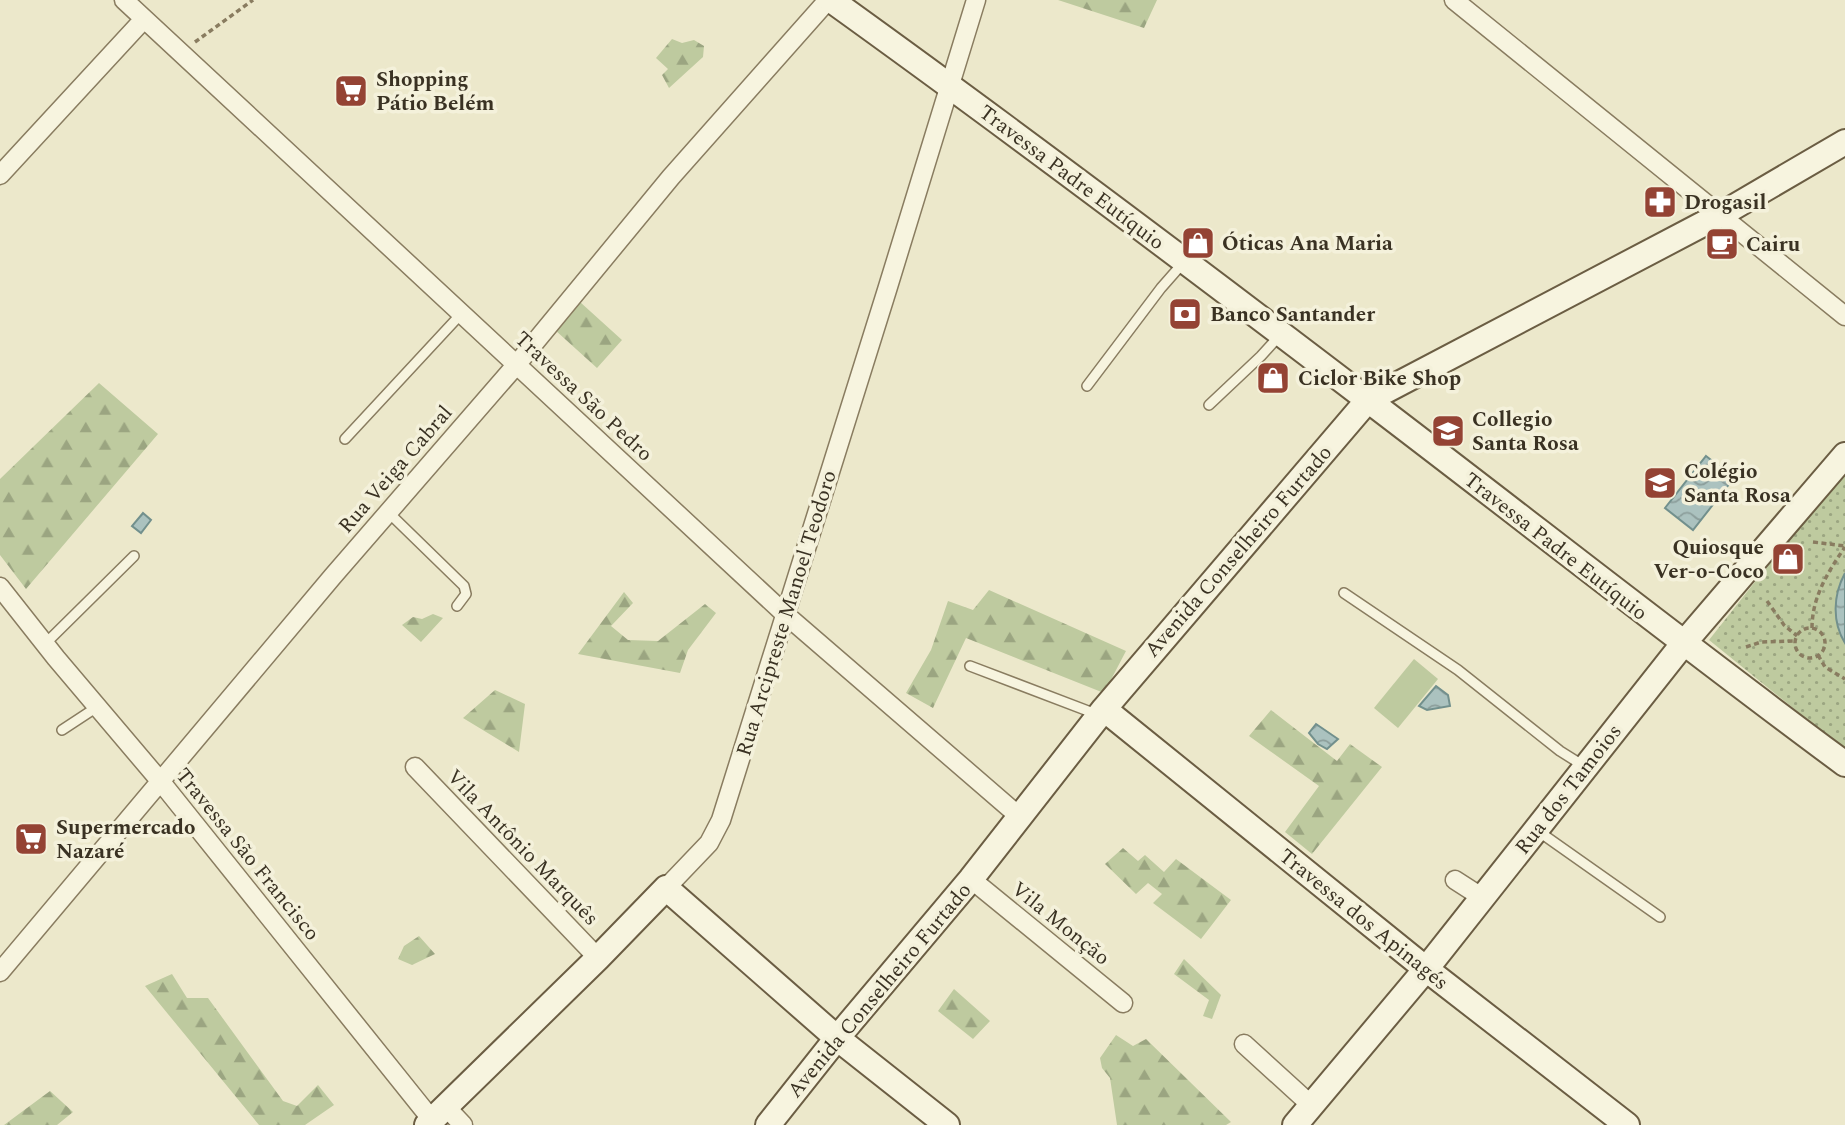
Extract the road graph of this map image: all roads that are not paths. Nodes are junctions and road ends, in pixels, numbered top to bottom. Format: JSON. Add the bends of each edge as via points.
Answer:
{"nodes":[{"id":1,"x":124,"y":0,"type":"edge"},
{"id":2,"x":829,"y":0,"type":"edge"},
{"id":3,"x":975,"y":0,"type":"edge"},
{"id":4,"x":1454,"y":0,"type":"edge"},
{"id":5,"x":144,"y":19,"type":"junction"},
{"id":6,"x":950,"y":86,"type":"junction"},
{"id":7,"x":1845,"y":142,"type":"edge"},
{"id":8,"x":0,"y":174,"type":"edge"},
{"id":9,"x":1722,"y":214,"type":"junction"},
{"id":10,"x":1184,"y":262,"type":"junction"},
{"id":11,"x":461,"y":314,"type":"junction"},
{"id":12,"x":1845,"y":316,"type":"edge"},
{"id":13,"x":1280,"y":334,"type":"junction"},
{"id":14,"x":517,"y":364,"type":"junction"},
{"id":15,"x":1087,"y":386,"type":"dead end"},
{"id":16,"x":1368,"y":400,"type":"junction"},
{"id":17,"x":1209,"y":405,"type":"dead end"},
{"id":18,"x":345,"y":439,"type":"dead end"},
{"id":19,"x":1845,"y":455,"type":"edge"},
{"id":20,"x":388,"y":512,"type":"junction"},
{"id":21,"x":134,"y":556,"type":"dead end"},
{"id":22,"x":0,"y":587,"type":"edge"},
{"id":23,"x":1344,"y":593,"type":"dead end"},
{"id":24,"x":457,"y":606,"type":"dead end"},
{"id":25,"x":786,"y":615,"type":"junction"},
{"id":26,"x":45,"y":644,"type":"junction"},
{"id":27,"x":1683,"y":644,"type":"junction"},
{"id":28,"x":970,"y":666,"type":"dead end"},
{"id":29,"x":97,"y":707,"type":"junction"},
{"id":30,"x":1102,"y":712,"type":"junction"},
{"id":31,"x":62,"y":730,"type":"dead end"},
{"id":32,"x":1845,"y":764,"type":"edge"},
{"id":33,"x":1584,"y":766,"type":"junction"},
{"id":34,"x":415,"y":767,"type":"dead end"},
{"id":35,"x":160,"y":782,"type":"junction"},
{"id":36,"x":1020,"y":817,"type":"junction"},
{"id":37,"x":1537,"y":830,"type":"junction"},
{"id":38,"x":971,"y":879,"type":"junction"},
{"id":39,"x":1455,"y":880,"type":"dead end"},
{"id":40,"x":666,"y":888,"type":"junction"},
{"id":41,"x":1483,"y":898,"type":"junction"},
{"id":42,"x":1660,"y":917,"type":"dead end"},
{"id":43,"x":598,"y":958,"type":"junction"},
{"id":44,"x":1426,"y":969,"type":"junction"},
{"id":45,"x":0,"y":972,"type":"edge"},
{"id":46,"x":1123,"y":1003,"type":"dead end"},
{"id":47,"x":837,"y":1038,"type":"junction"},
{"id":48,"x":1244,"y":1044,"type":"dead end"},
{"id":49,"x":1311,"y":1104,"type":"junction"},
{"id":50,"x":442,"y":1119,"type":"edge"},
{"id":51,"x":768,"y":1125,"type":"edge"},
{"id":52,"x":947,"y":1125,"type":"edge"},
{"id":53,"x":1295,"y":1125,"type":"edge"},
{"id":54,"x":1627,"y":1125,"type":"edge"}],
"edges":[{"from":1,"to":5,"type":"street","name":"Travessa São Pedro"},
{"from":2,"to":6,"type":"main road","name":"Travessa Padre Eutíquio"},
{"from":2,"to":14,"type":"street","name":"Rua Veiga Cabral","via":[[671,177]]},
{"from":3,"to":6,"type":"street","name":"Rua Arcipreste Manoel Teodoro"},
{"from":4,"to":9,"type":"street"},
{"from":5,"to":8,"type":"street"},
{"from":5,"to":11,"type":"street","name":"Travessa São Pedro"},
{"from":6,"to":10,"type":"main road","name":"Travessa Padre Eutíquio"},
{"from":6,"to":25,"type":"street","name":"Rua Arcipreste Manoel Teodoro"},
{"from":7,"to":9,"type":"main road","name":"Avenida Conselheiro Furtado"},
{"from":9,"to":12,"type":"street"},
{"from":9,"to":16,"type":"main road","name":"Avenida Conselheiro Furtado"},
{"from":10,"to":13,"type":"main road","name":"Travessa Padre Eutíquio"},
{"from":10,"to":15,"type":"lane"},
{"from":11,"to":14,"type":"street","name":"Travessa São Pedro"},
{"from":11,"to":18,"type":"lane"},
{"from":13,"to":16,"type":"main road","name":"Travessa Padre Eutíquio"},
{"from":13,"to":17,"type":"lane"},
{"from":14,"to":20,"type":"street","name":"Rua Veiga Cabral"},
{"from":14,"to":25,"type":"street","name":"Travessa São Pedro"},
{"from":16,"to":27,"type":"main road","name":"Travessa Padre Eutíquio"},
{"from":16,"to":30,"type":"main road","name":"Avenida Conselheiro Furtado"},
{"from":19,"to":27,"type":"main road","name":"Rua dos Tamoios"},
{"from":20,"to":24,"type":"lane","via":[[464,586],[466,594]]},
{"from":20,"to":35,"type":"street","name":"Rua Veiga Cabral"},
{"from":21,"to":26,"type":"lane"},
{"from":22,"to":26,"type":"street","name":"Travessa São Francisco"},
{"from":23,"to":33,"type":"lane","via":[[1458,670]]},
{"from":25,"to":36,"type":"street","name":"Travessa São Pedro"},
{"from":25,"to":40,"type":"street","name":"Rua Arcipreste Manoel Teodoro","via":[[721,820],[709,843]]},
{"from":26,"to":29,"type":"street","name":"Travessa São Francisco"},
{"from":27,"to":32,"type":"main road","name":"Travessa Padre Eutíquio"},
{"from":27,"to":33,"type":"main road","name":"Rua dos Tamoios"},
{"from":28,"to":30,"type":"lane"},
{"from":29,"to":31,"type":"lane"},
{"from":29,"to":35,"type":"street","name":"Travessa São Francisco"},
{"from":30,"to":36,"type":"main road","name":"Avenida Conselheiro Furtado"},
{"from":30,"to":44,"type":"main road","name":"Travessa dos Apinagés"},
{"from":33,"to":37,"type":"main road","name":"Rua dos Tamoios"},
{"from":34,"to":43,"type":"street","name":"Vila Antônio Marquês"},
{"from":35,"to":45,"type":"street","name":"Rua Veiga Cabral"},
{"from":35,"to":50,"type":"street","name":"Travessa São Francisco"},
{"from":36,"to":38,"type":"main road","name":"Avenida Conselheiro Furtado"},
{"from":37,"to":41,"type":"main road","name":"Rua dos Tamoios"},
{"from":37,"to":42,"type":"lane"},
{"from":38,"to":46,"type":"street","name":"Vila Monção"},
{"from":38,"to":47,"type":"main road","name":"Avenida Conselheiro Furtado"},
{"from":39,"to":41,"type":"street"},
{"from":40,"to":43,"type":"main road","name":"Rua Arcipreste Manoel Teodoro"},
{"from":40,"to":47,"type":"main road"},
{"from":41,"to":44,"type":"main road","name":"Rua dos Tamoios"},
{"from":43,"to":50,"type":"main road","name":"Rua Arcipreste Manoel Teodoro"},
{"from":44,"to":49,"type":"main road","name":"Rua dos Tamoios"},
{"from":44,"to":54,"type":"main road","name":"Travessa dos Apinagés"},
{"from":47,"to":51,"type":"main road","name":"Avenida Conselheiro Furtado"},
{"from":47,"to":52,"type":"main road"},
{"from":48,"to":49,"type":"street"},
{"from":49,"to":53,"type":"main road","name":"Rua dos Tamoios"}]}
